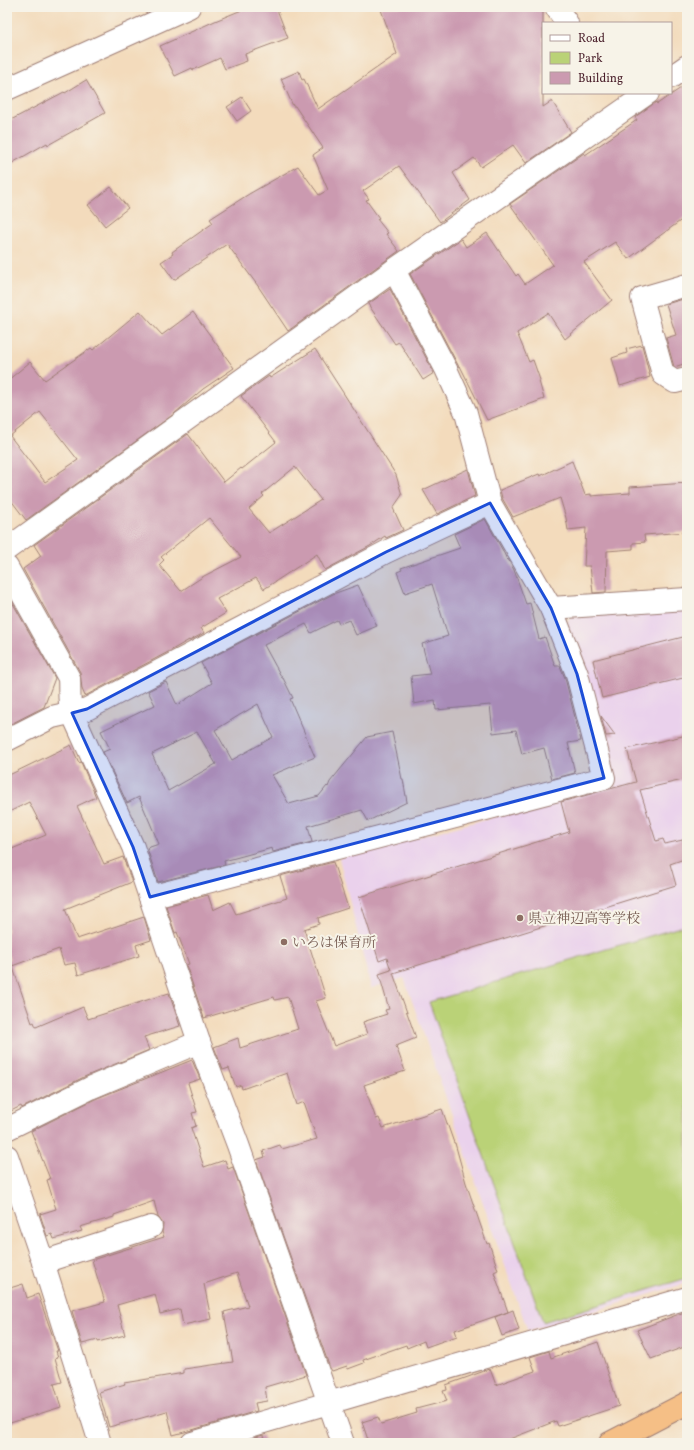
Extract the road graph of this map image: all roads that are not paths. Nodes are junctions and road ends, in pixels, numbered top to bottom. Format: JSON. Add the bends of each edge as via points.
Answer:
{"nodes":[{"id":1,"x":189,"y":7,"type":"edge"},
{"id":2,"x":556,"y":7,"type":"edge"},
{"id":3,"x":566,"y":22,"type":"edge"},
{"id":4,"x":687,"y":66,"type":"edge"},
{"id":5,"x":672,"y":76,"type":"edge"},
{"id":6,"x":7,"y":88,"type":"edge"},
{"id":7,"x":645,"y":94,"type":"edge"},
{"id":8,"x":621,"y":101,"type":"edge"},
{"id":9,"x":394,"y":270,"type":"junction"},
{"id":10,"x":687,"y":285,"type":"edge"},
{"id":11,"x":687,"y":379,"type":"edge"},
{"id":12,"x":490,"y":503,"type":"junction"},
{"id":13,"x":7,"y":549,"type":"edge"},
{"id":14,"x":7,"y":567,"type":"edge"},
{"id":15,"x":687,"y":599,"type":"edge"},
{"id":16,"x":551,"y":608,"type":"junction"},
{"id":17,"x":72,"y":713,"type":"junction"},
{"id":18,"x":7,"y":740,"type":"edge"},
{"id":19,"x":150,"y":898,"type":"junction"},
{"id":20,"x":199,"y":1042,"type":"junction"},
{"id":21,"x":7,"y":1129,"type":"edge"},
{"id":22,"x":7,"y":1156,"type":"edge"},
{"id":23,"x":151,"y":1227,"type":"dead end"},
{"id":24,"x":43,"y":1262,"type":"junction"},
{"id":25,"x":687,"y":1298,"type":"edge"},
{"id":26,"x":329,"y":1403,"type":"junction"},
{"id":27,"x":687,"y":1403,"type":"edge"},
{"id":28,"x":100,"y":1443,"type":"edge"},
{"id":29,"x":192,"y":1443,"type":"edge"},
{"id":30,"x":343,"y":1443,"type":"edge"},
{"id":31,"x":610,"y":1443,"type":"edge"}],
"edges":[{"from":1,"to":6,"type":"street"},
{"from":2,"to":3,"type":"street"},
{"from":4,"to":5,"type":"street"},
{"from":7,"to":8,"type":"street"},
{"from":8,"to":9,"type":"street"},
{"from":9,"to":12,"type":"street","via":[[466,413]]},
{"from":9,"to":13,"type":"street"},
{"from":10,"to":11,"type":"street","via":[[642,298],[663,374],[675,382]]},
{"from":12,"to":16,"type":"street"},
{"from":12,"to":17,"type":"street","via":[[386,552],[87,709]]},
{"from":14,"to":17,"type":"street","via":[[68,678]]},
{"from":15,"to":16,"type":"street"},
{"from":16,"to":19,"type":"street","via":[[577,674],[604,778]]},
{"from":17,"to":18,"type":"street","via":[[52,717]]},
{"from":17,"to":19,"type":"street","via":[[133,847]]},
{"from":19,"to":20,"type":"street"},
{"from":20,"to":21,"type":"street","via":[[90,1088]]},
{"from":20,"to":26,"type":"street"},
{"from":22,"to":24,"type":"street"},
{"from":23,"to":24,"type":"street"},
{"from":24,"to":28,"type":"street"},
{"from":25,"to":26,"type":"street"},
{"from":26,"to":29,"type":"street"},
{"from":26,"to":30,"type":"street"},
{"from":27,"to":31,"type":"highway"}]}
